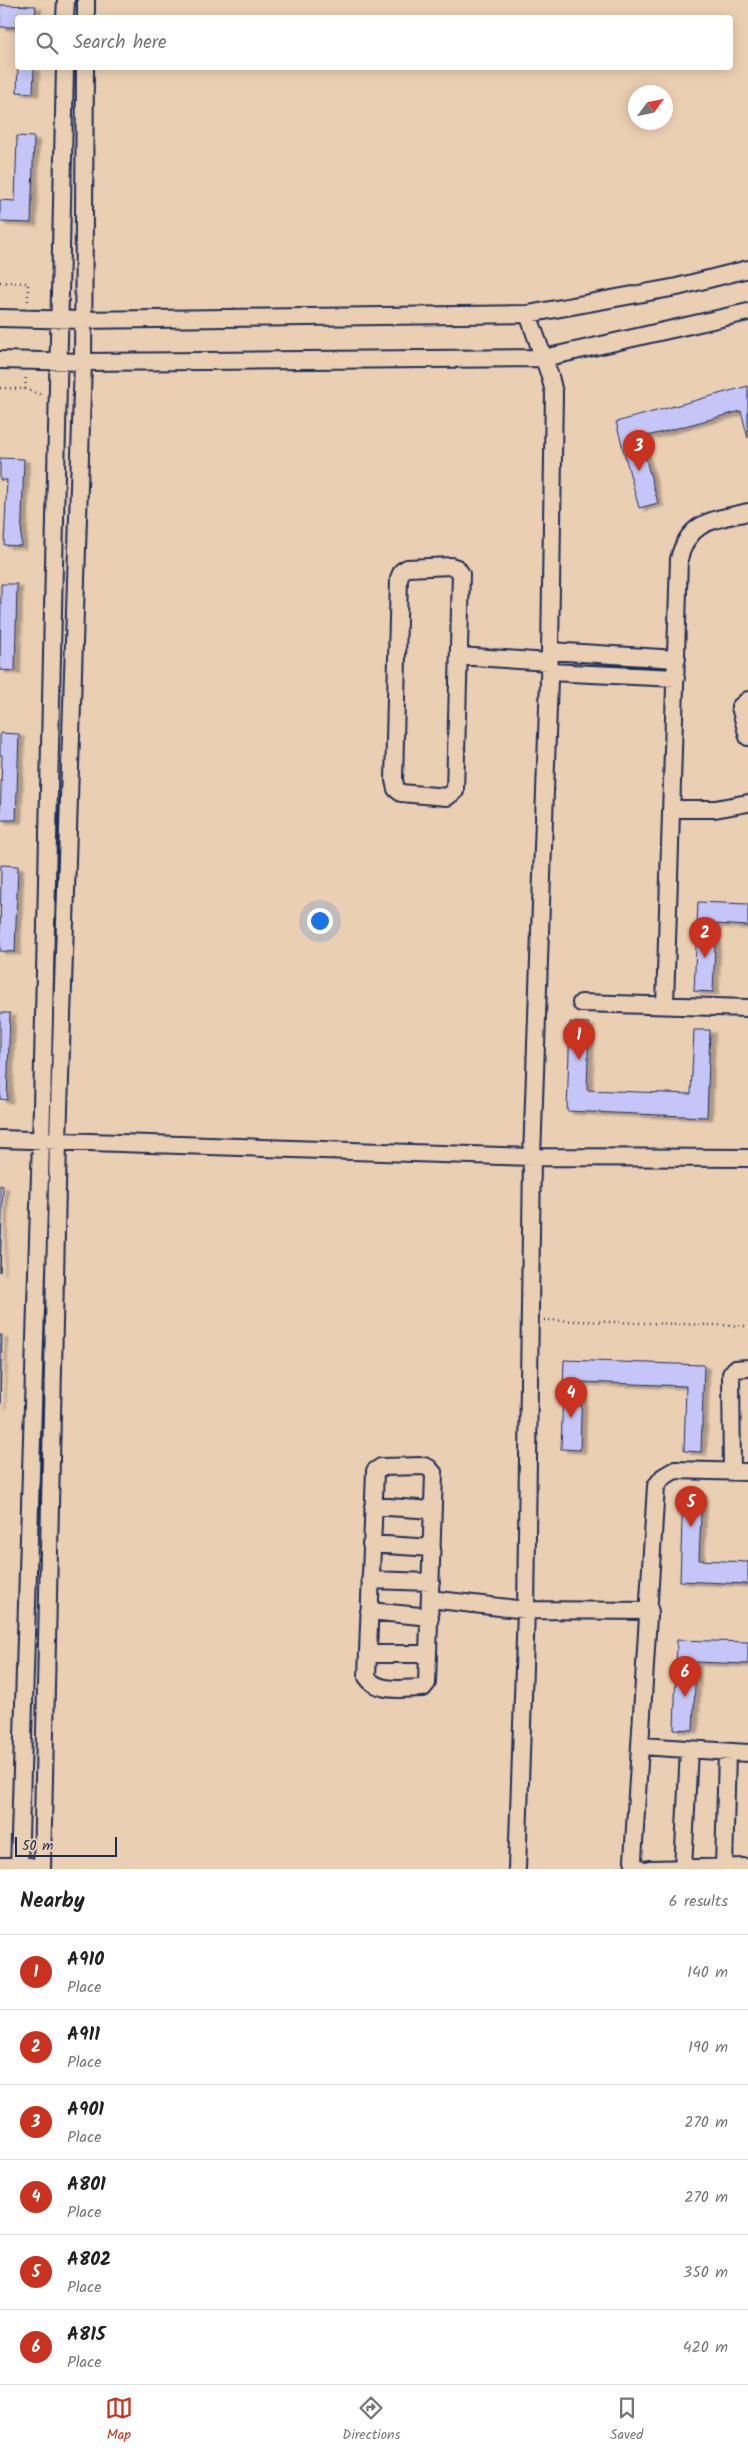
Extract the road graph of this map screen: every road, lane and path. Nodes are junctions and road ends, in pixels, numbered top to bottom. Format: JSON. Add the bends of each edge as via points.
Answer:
{"nodes":[{"id":1,"x":66,"y":0,"type":"edge"},
{"id":2,"x":86,"y":0,"type":"edge"},
{"id":3,"x":65,"y":15,"type":"edge"},
{"id":4,"x":86,"y":15,"type":"edge"},
{"id":5,"x":64,"y":70,"type":"edge"},
{"id":6,"x":85,"y":70,"type":"edge"},
{"id":7,"x":748,"y":269,"type":"edge"},
{"id":8,"x":0,"y":282,"type":"edge"},
{"id":9,"x":748,"y":312,"type":"edge"},
{"id":10,"x":528,"y":314,"type":"junction"},
{"id":11,"x":0,"y":318,"type":"edge"},
{"id":12,"x":29,"y":319,"type":"junction"},
{"id":13,"x":60,"y":320,"type":"junction"},
{"id":14,"x":82,"y":320,"type":"junction"},
{"id":15,"x":544,"y":358,"type":"junction"},
{"id":16,"x":0,"y":360,"type":"edge"},
{"id":17,"x":59,"y":362,"type":"junction"},
{"id":18,"x":83,"y":362,"type":"junction"},
{"id":19,"x":0,"y":388,"type":"edge"},
{"id":20,"x":58,"y":400,"type":"junction"},
{"id":21,"x":748,"y":512,"type":"edge"},
{"id":22,"x":459,"y":656,"type":"junction"},
{"id":23,"x":677,"y":659,"type":"junction"},
{"id":24,"x":549,"y":662,"type":"junction"},
{"id":25,"x":676,"y":678,"type":"junction"},
{"id":26,"x":748,"y":700,"type":"edge"},
{"id":27,"x":748,"y":737,"type":"edge"},
{"id":28,"x":748,"y":803,"type":"edge"},
{"id":29,"x":671,"y":809,"type":"junction"},
{"id":30,"x":582,"y":1003,"type":"dead end"},
{"id":31,"x":665,"y":1005,"type":"junction"},
{"id":32,"x":748,"y":1008,"type":"edge"},
{"id":33,"x":0,"y":1139,"type":"edge"},
{"id":34,"x":40,"y":1140,"type":"junction"},
{"id":35,"x":58,"y":1141,"type":"junction"},
{"id":36,"x":532,"y":1157,"type":"junction"},
{"id":37,"x":748,"y":1158,"type":"edge"},
{"id":38,"x":530,"y":1319,"type":"junction"},
{"id":39,"x":748,"y":1326,"type":"edge"},
{"id":40,"x":748,"y":1368,"type":"edge"},
{"id":41,"x":740,"y":1472,"type":"edge"},
{"id":42,"x":373,"y":1506,"type":"junction"},
{"id":43,"x":433,"y":1510,"type":"junction"},
{"id":44,"x":371,"y":1544,"type":"junction"},
{"id":45,"x":432,"y":1548,"type":"junction"},
{"id":46,"x":370,"y":1580,"type":"junction"},
{"id":47,"x":431,"y":1582,"type":"junction"},
{"id":48,"x":430,"y":1599,"type":"junction"},
{"id":49,"x":526,"y":1610,"type":"junction"},
{"id":50,"x":369,"y":1611,"type":"junction"},
{"id":51,"x":650,"y":1611,"type":"junction"},
{"id":52,"x":430,"y":1617,"type":"junction"},
{"id":53,"x":368,"y":1654,"type":"junction"},
{"id":54,"x":428,"y":1654,"type":"junction"},
{"id":55,"x":641,"y":1746,"type":"junction"},
{"id":56,"x":689,"y":1749,"type":"junction"},
{"id":57,"x":727,"y":1752,"type":"junction"},
{"id":58,"x":748,"y":1753,"type":"edge"},
{"id":59,"x":0,"y":1866,"type":"edge"},
{"id":60,"x":19,"y":1868,"type":"edge"},
{"id":61,"x":42,"y":1868,"type":"edge"},
{"id":62,"x":683,"y":1868,"type":"edge"},
{"id":63,"x":724,"y":1868,"type":"edge"},
{"id":64,"x":748,"y":1868,"type":"edge"},
{"id":65,"x":517,"y":1869,"type":"edge"},
{"id":66,"x":641,"y":1869,"type":"edge"},
{"id":67,"x":649,"y":1869,"type":"edge"}],
"edges":[{"from":1,"to":3,"type":"street"},
{"from":2,"to":4,"type":"street"},
{"from":5,"to":13,"type":"street"},
{"from":6,"to":14,"type":"street"},
{"from":7,"to":10,"type":"street","via":[[677,287]]},
{"from":8,"to":12,"type":"path","via":[[28,283]]},
{"from":9,"to":15,"type":"street"},
{"from":10,"to":14,"type":"street"},
{"from":10,"to":15,"type":"street"},
{"from":11,"to":12,"type":"street"},
{"from":12,"to":13,"type":"street"},
{"from":13,"to":14,"type":"street"},
{"from":13,"to":17,"type":"street"},
{"from":14,"to":18,"type":"street"},
{"from":15,"to":18,"type":"street"},
{"from":15,"to":24,"type":"street","via":[[554,393]]},
{"from":16,"to":17,"type":"street"},
{"from":17,"to":18,"type":"street"},
{"from":17,"to":20,"type":"street"},
{"from":18,"to":35,"type":"street"},
{"from":19,"to":20,"type":"path","via":[[25,389]]},
{"from":20,"to":34,"type":"street"},
{"from":21,"to":23,"type":"street","via":[[706,522],[683,543],[679,559]]},
{"from":22,"to":22,"type":"street","via":[[455,790],[447,797],[401,793],[394,780],[399,578],[402,571],[407,568],[458,568],[461,574]]},
{"from":22,"to":24,"type":"street"},
{"from":23,"to":24,"type":"street"},
{"from":23,"to":25,"type":"street"},
{"from":24,"to":25,"type":"street"},
{"from":24,"to":36,"type":"street"},
{"from":25,"to":29,"type":"street"},
{"from":26,"to":27,"type":"street","via":[[740,707]]},
{"from":28,"to":29,"type":"street","via":[[715,809]]},
{"from":29,"to":31,"type":"street"},
{"from":30,"to":31,"type":"street"},
{"from":31,"to":32,"type":"street"},
{"from":33,"to":34,"type":"street"},
{"from":34,"to":35,"type":"street"},
{"from":34,"to":60,"type":"street"},
{"from":35,"to":36,"type":"street"},
{"from":35,"to":61,"type":"street"},
{"from":36,"to":37,"type":"street"},
{"from":36,"to":38,"type":"street"},
{"from":38,"to":39,"type":"path"},
{"from":38,"to":49,"type":"street"},
{"from":40,"to":41,"type":"street","via":[[731,1374]]},
{"from":41,"to":51,"type":"street","via":[[675,1470],[663,1476],[656,1486]]},
{"from":42,"to":43,"type":"street"},
{"from":42,"to":43,"type":"street","via":[[375,1471],[382,1467],[424,1466],[434,1474]]},
{"from":42,"to":44,"type":"street"},
{"from":43,"to":45,"type":"street"},
{"from":44,"to":45,"type":"street"},
{"from":44,"to":46,"type":"street"},
{"from":45,"to":47,"type":"street"},
{"from":46,"to":47,"type":"street"},
{"from":46,"to":50,"type":"street"},
{"from":47,"to":48,"type":"street"},
{"from":48,"to":49,"type":"street"},
{"from":48,"to":52,"type":"street"},
{"from":49,"to":51,"type":"street"},
{"from":49,"to":65,"type":"street"},
{"from":50,"to":52,"type":"street"},
{"from":50,"to":53,"type":"street"},
{"from":51,"to":55,"type":"street"},
{"from":52,"to":54,"type":"street"},
{"from":53,"to":54,"type":"street"},
{"from":53,"to":54,"type":"street","via":[[367,1678],[372,1685],[379,1688],[423,1688],[427,1683]]},
{"from":55,"to":56,"type":"street"},
{"from":55,"to":66,"type":"street","via":[[633,1860]]},
{"from":56,"to":57,"type":"street"},
{"from":56,"to":62,"type":"street"},
{"from":57,"to":58,"type":"street"},
{"from":57,"to":63,"type":"street"},
{"from":59,"to":60,"type":"street"},
{"from":60,"to":61,"type":"street"},
{"from":62,"to":63,"type":"street"},
{"from":62,"to":67,"type":"street"},
{"from":63,"to":64,"type":"street"}]}
